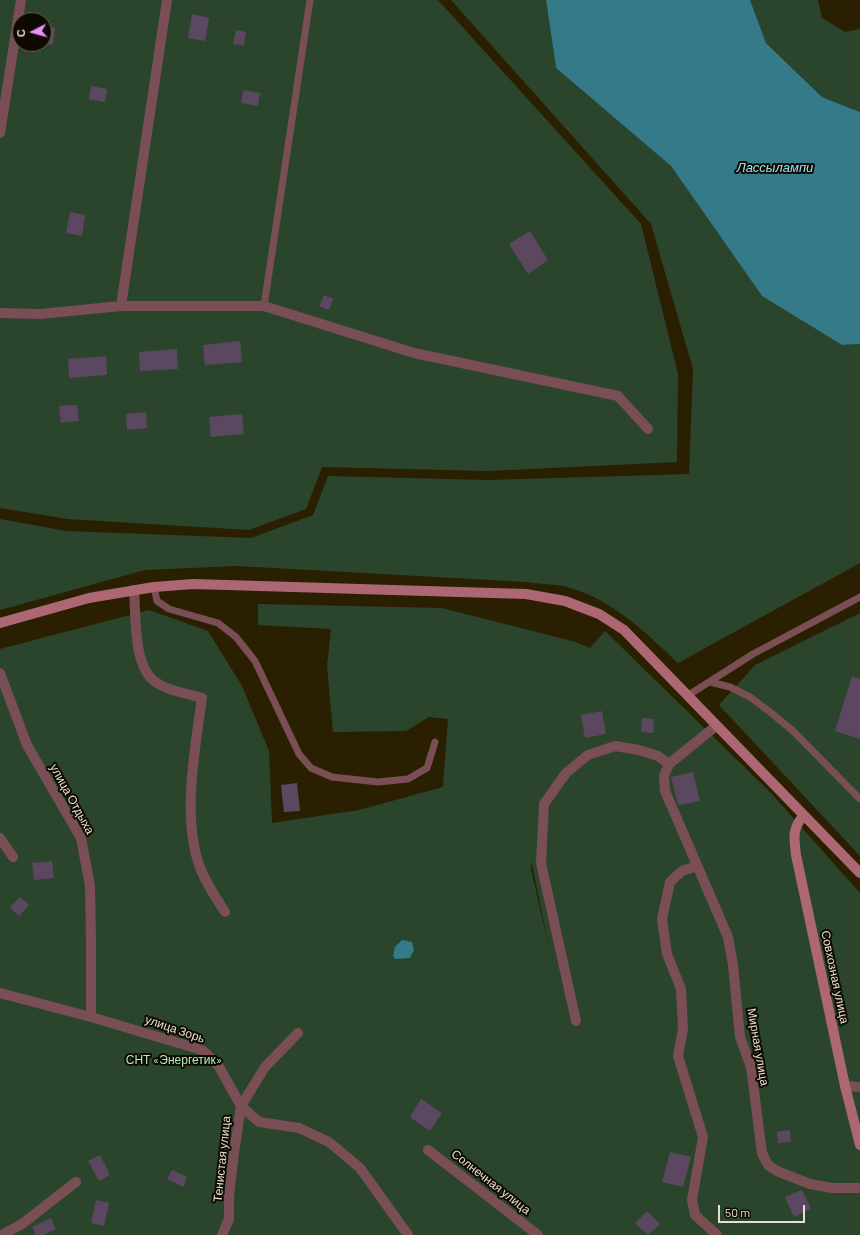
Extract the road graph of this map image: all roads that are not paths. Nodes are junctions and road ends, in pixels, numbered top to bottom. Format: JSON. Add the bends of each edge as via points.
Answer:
{"nodes":[{"id":1,"x":21,"y":0,"type":"edge"},
{"id":2,"x":167,"y":0,"type":"edge"},
{"id":3,"x":310,"y":0,"type":"edge"},
{"id":4,"x":0,"y":133,"type":"edge"},
{"id":5,"x":121,"y":306,"type":"junction"},
{"id":6,"x":264,"y":306,"type":"junction"},
{"id":7,"x":0,"y":313,"type":"edge"},
{"id":8,"x":648,"y":429,"type":"dead end"},
{"id":9,"x":154,"y":587,"type":"junction"},
{"id":10,"x":134,"y":590,"type":"junction"},
{"id":11,"x":860,"y":597,"type":"edge"},
{"id":12,"x":0,"y":623,"type":"edge"},
{"id":13,"x":0,"y":673,"type":"edge"},
{"id":14,"x":710,"y":682,"type":"junction"},
{"id":15,"x":687,"y":696,"type":"junction"},
{"id":16,"x":716,"y":726,"type":"junction"},
{"id":17,"x":435,"y":742,"type":"dead end"},
{"id":18,"x":669,"y":764,"type":"junction"},
{"id":19,"x":860,"y":799,"type":"edge"},
{"id":20,"x":804,"y":816,"type":"junction"},
{"id":21,"x":0,"y":838,"type":"edge"},
{"id":22,"x":13,"y":858,"type":"dead end"},
{"id":23,"x":697,"y":866,"type":"junction"},
{"id":24,"x":860,"y":873,"type":"edge"},
{"id":25,"x":225,"y":912,"type":"dead end"},
{"id":26,"x":0,"y":993,"type":"edge"},
{"id":27,"x":91,"y":1017,"type":"junction"},
{"id":28,"x":576,"y":1021,"type":"dead end"},
{"id":29,"x":298,"y":1033,"type":"dead end"},
{"id":30,"x":845,"y":1086,"type":"junction"},
{"id":31,"x":860,"y":1087,"type":"edge"},
{"id":32,"x":241,"y":1106,"type":"junction"},
{"id":33,"x":860,"y":1145,"type":"edge"},
{"id":34,"x":428,"y":1150,"type":"dead end"},
{"id":35,"x":76,"y":1182,"type":"dead end"},
{"id":36,"x":860,"y":1188,"type":"edge"},
{"id":37,"x":2,"y":1235,"type":"edge"},
{"id":38,"x":222,"y":1235,"type":"edge"},
{"id":39,"x":408,"y":1235,"type":"edge"},
{"id":40,"x":538,"y":1235,"type":"edge"},
{"id":41,"x":717,"y":1235,"type":"edge"}],
"edges":[{"from":1,"to":4,"type":"street"},
{"from":2,"to":5,"type":"street"},
{"from":3,"to":6,"type":"lane"},
{"from":5,"to":6,"type":"street"},
{"from":5,"to":7,"type":"street","via":[[40,314]]},
{"from":6,"to":8,"type":"street","via":[[414,353],[618,396]]},
{"from":9,"to":10,"type":"main road"},
{"from":9,"to":15,"type":"main road","via":[[193,584],[526,594],[565,601],[599,614],[624,630]]},
{"from":9,"to":17,"type":"lane","via":[[157,601],[169,609],[218,623],[236,637],[255,661],[299,754],[311,768],[332,777],[378,782],[408,779],[427,768]]},
{"from":10,"to":12,"type":"main road","via":[[89,598]]},
{"from":10,"to":25,"type":"street","via":[[138,649],[144,667],[153,680],[171,689],[202,698],[193,761],[191,833],[201,870]]},
{"from":11,"to":14,"type":"lane","via":[[753,654]]},
{"from":13,"to":27,"type":"street","name":"улица Отдыха","via":[[27,745],[81,838],[90,886]]},
{"from":14,"to":15,"type":"lane"},
{"from":14,"to":19,"type":"lane","via":[[730,687],[750,697],[770,712],[792,730]]},
{"from":15,"to":16,"type":"main road"},
{"from":16,"to":18,"type":"street"},
{"from":16,"to":20,"type":"main road"},
{"from":18,"to":23,"type":"street","name":"Мирная улица","via":[[664,776],[665,791]]},
{"from":18,"to":28,"type":"street","via":[[658,756],[615,746],[588,755],[566,773],[544,804],[541,863]]},
{"from":20,"to":24,"type":"main road"},
{"from":20,"to":30,"type":"main road","name":"Совхозная улица","via":[[795,826],[796,855]]},
{"from":21,"to":22,"type":"street"},
{"from":23,"to":36,"type":"street","name":"Мирная улица","via":[[728,937],[740,1037],[751,1067],[762,1153],[768,1165],[810,1184],[832,1188]]},
{"from":23,"to":41,"type":"street","via":[[682,871],[670,882],[662,919],[667,954],[681,989],[683,1029],[678,1056],[703,1137],[692,1200],[695,1215]]},
{"from":26,"to":27,"type":"street","name":"улица Зорь"},
{"from":27,"to":32,"type":"street","name":"улица Зорь","via":[[202,1050],[218,1065]]},
{"from":29,"to":32,"type":"street","name":"Тенистая улица","via":[[266,1067]]},
{"from":30,"to":31,"type":"street"},
{"from":30,"to":33,"type":"main road","name":"Совхозная улица"},
{"from":32,"to":38,"type":"street","name":"Тенистая улица","via":[[229,1196],[229,1220]]},
{"from":32,"to":39,"type":"street","name":"улица Зорь","via":[[259,1122],[299,1128],[329,1142],[360,1168]]},
{"from":34,"to":40,"type":"street","name":"Солнечная улица"},
{"from":35,"to":37,"type":"street","via":[[22,1224]]}]}
